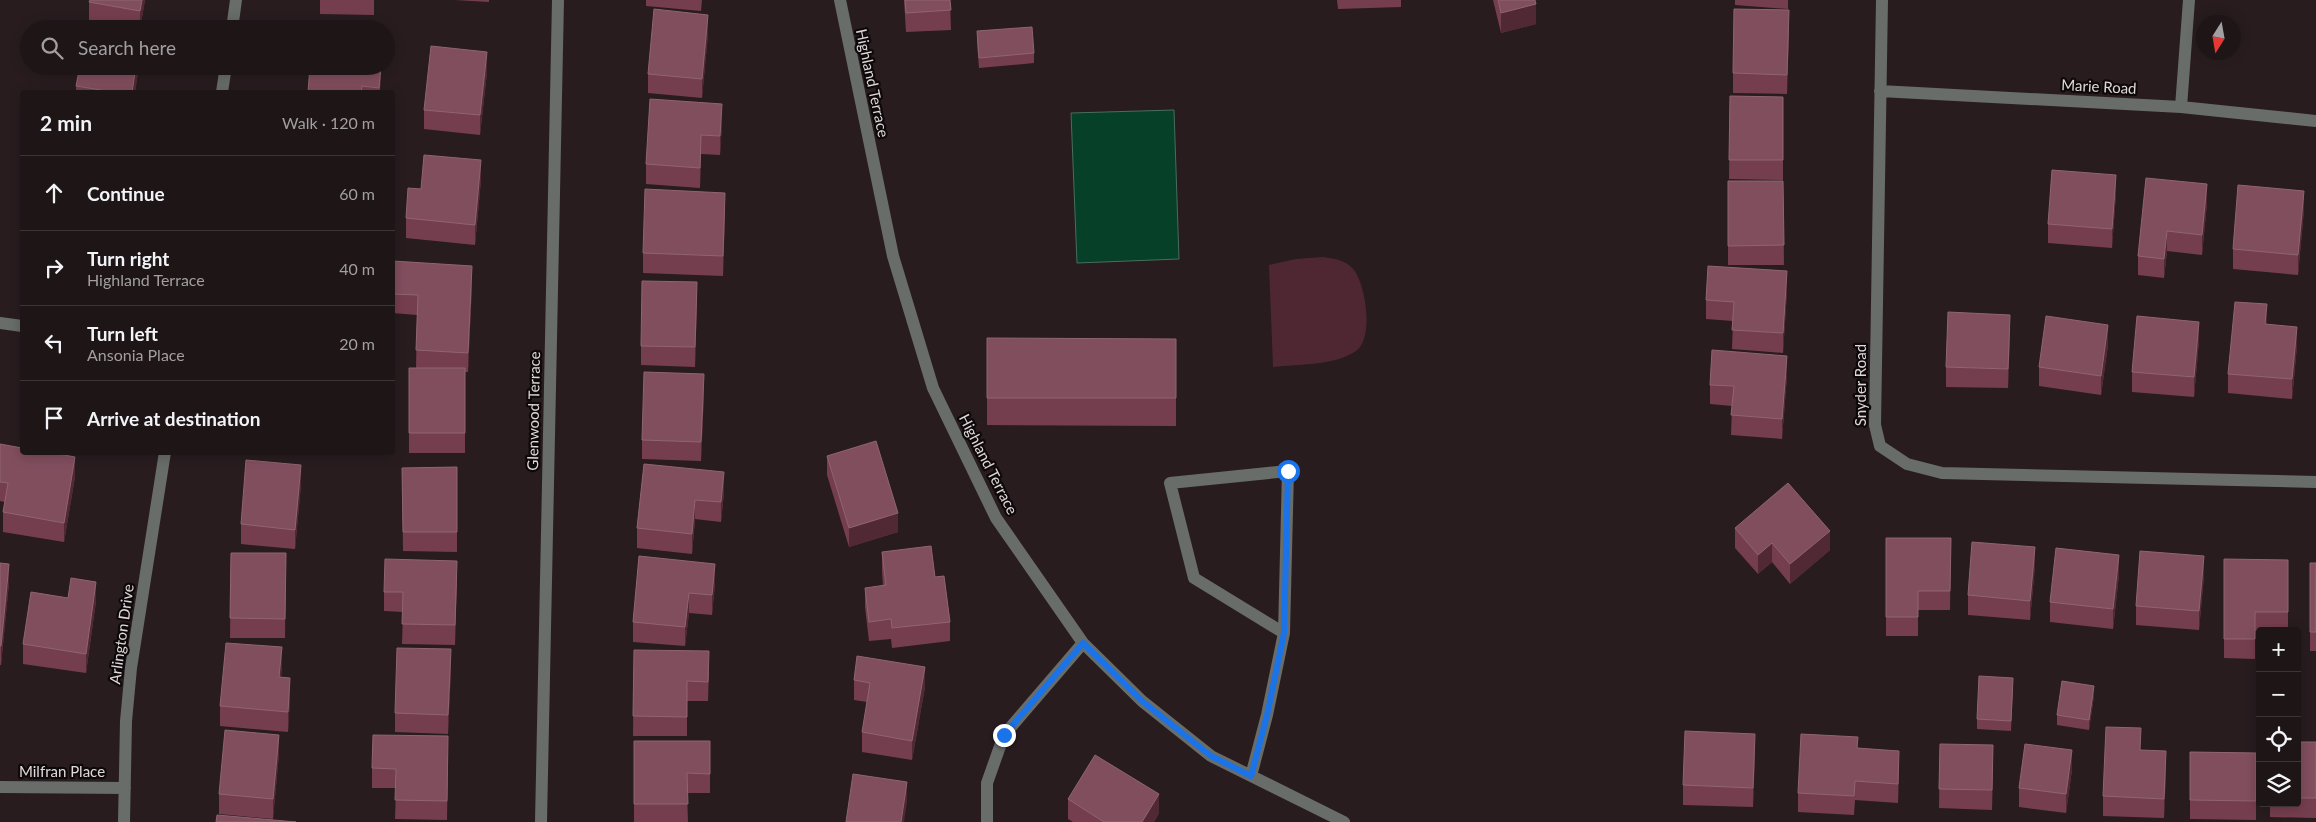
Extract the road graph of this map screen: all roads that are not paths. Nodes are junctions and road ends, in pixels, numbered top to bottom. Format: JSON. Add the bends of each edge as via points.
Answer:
{"nodes":[{"id":1,"x":236,"y":0,"type":"edge"},
{"id":2,"x":558,"y":0,"type":"edge"},
{"id":3,"x":840,"y":0,"type":"edge"},
{"id":4,"x":1882,"y":0,"type":"edge"},
{"id":5,"x":2189,"y":0,"type":"edge"},
{"id":6,"x":233,"y":20,"type":"edge"},
{"id":7,"x":225,"y":75,"type":"edge"},
{"id":8,"x":222,"y":90,"type":"edge"},
{"id":9,"x":1880,"y":91,"type":"junction"},
{"id":10,"x":2181,"y":107,"type":"junction"},
{"id":11,"x":2316,"y":121,"type":"edge"},
{"id":12,"x":0,"y":323,"type":"edge"},
{"id":13,"x":20,"y":326,"type":"edge"},
{"id":14,"x":165,"y":455,"type":"edge"},
{"id":15,"x":2316,"y":482,"type":"edge"},
{"id":16,"x":1284,"y":633,"type":"junction"},
{"id":17,"x":1083,"y":643,"type":"junction"},
{"id":18,"x":1251,"y":776,"type":"junction"},
{"id":19,"x":0,"y":787,"type":"edge"},
{"id":20,"x":125,"y":788,"type":"junction"},
{"id":21,"x":124,"y":822,"type":"edge"},
{"id":22,"x":541,"y":822,"type":"edge"},
{"id":23,"x":987,"y":822,"type":"edge"},
{"id":24,"x":1344,"y":822,"type":"edge"}],
"edges":[{"from":1,"to":6,"type":"street"},
{"from":2,"to":22,"type":"street","name":"Glenwood Terrace"},
{"from":3,"to":17,"type":"street","name":"Highland Terrace","via":[[892,256],[934,388],[996,518]]},
{"from":4,"to":9,"type":"street","name":"Snyder Road"},
{"from":5,"to":10,"type":"street"},
{"from":7,"to":8,"type":"street"},
{"from":9,"to":10,"type":"street","name":"Marie Road"},
{"from":9,"to":15,"type":"street","name":"Snyder Road","via":[[1875,425],[1880,446],[1907,464],[1942,473]]},
{"from":10,"to":11,"type":"street","name":"Marie Road"},
{"from":12,"to":13,"type":"street"},
{"from":14,"to":20,"type":"street","name":"Arlington Drive","via":[[131,668]]},
{"from":16,"to":16,"type":"street","via":[[1288,471],[1170,483],[1194,578]]},
{"from":16,"to":18,"type":"street"},
{"from":17,"to":18,"type":"street","name":"Highland Terrace","via":[[1142,701],[1211,756]]},
{"from":17,"to":23,"type":"street","via":[[1004,735],[986,783]]},
{"from":18,"to":24,"type":"street","name":"Highland Terrace"},
{"from":19,"to":20,"type":"street","name":"Milfran Place"},
{"from":20,"to":21,"type":"street","name":"Arlington Drive"}]}
